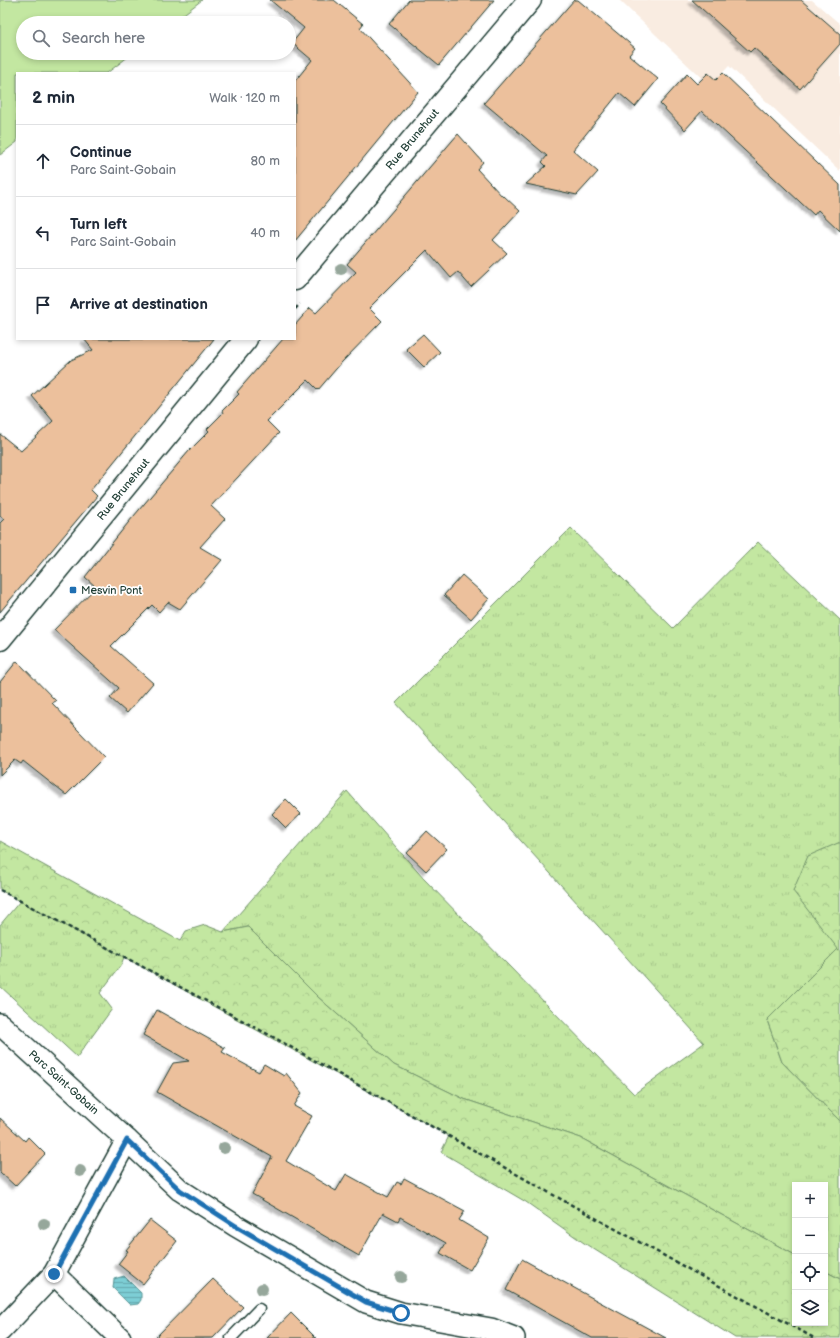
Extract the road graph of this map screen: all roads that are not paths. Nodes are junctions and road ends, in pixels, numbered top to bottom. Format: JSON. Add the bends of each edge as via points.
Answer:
{"nodes":[{"id":1,"x":530,"y":0,"type":"edge"},
{"id":2,"x":296,"y":278,"type":"edge"},
{"id":3,"x":245,"y":340,"type":"edge"},
{"id":4,"x":0,"y":639,"type":"edge"},
{"id":5,"x":0,"y":1024,"type":"edge"},
{"id":6,"x":127,"y":1140,"type":"junction"},
{"id":7,"x":54,"y":1274,"type":"junction"},
{"id":8,"x":258,"y":1309,"type":"dead end"},
{"id":9,"x":0,"y":1331,"type":"edge"},
{"id":10,"x":120,"y":1338,"type":"edge"},
{"id":11,"x":231,"y":1338,"type":"edge"},
{"id":12,"x":514,"y":1338,"type":"edge"}],
"edges":[{"from":1,"to":2,"type":"street","name":"Rue Brunehaut"},
{"from":3,"to":4,"type":"street","name":"Rue Brunehaut"},
{"from":5,"to":6,"type":"street","name":"Parc Saint-Gobain"},
{"from":6,"to":7,"type":"street"},
{"from":6,"to":12,"type":"street","name":"Parc Saint-Gobain","via":[[180,1190],[366,1302],[401,1313],[490,1329]]},
{"from":7,"to":9,"type":"street"},
{"from":7,"to":10,"type":"street"},
{"from":8,"to":11,"type":"lane"}]}
